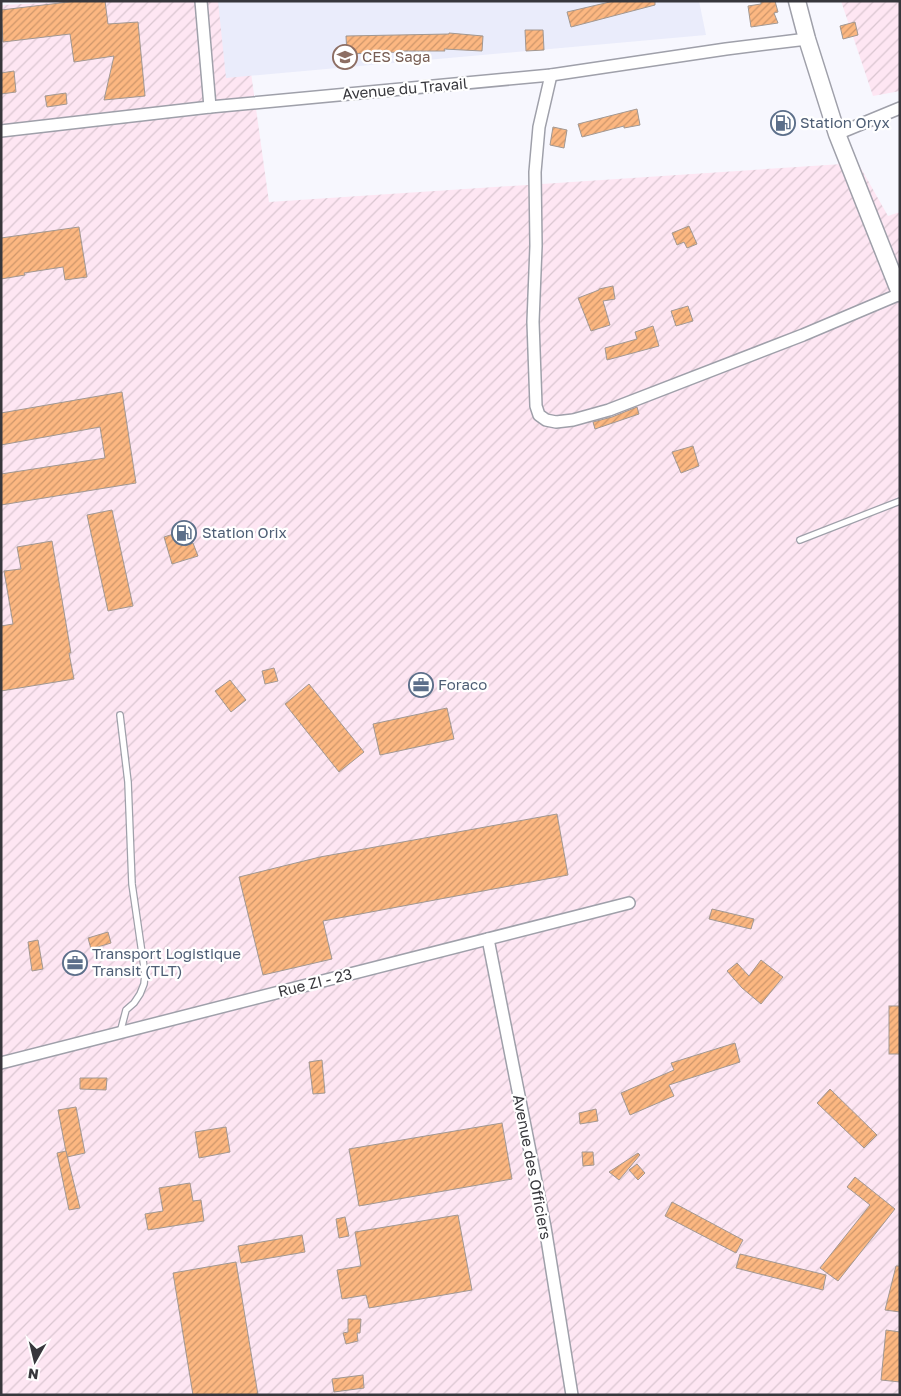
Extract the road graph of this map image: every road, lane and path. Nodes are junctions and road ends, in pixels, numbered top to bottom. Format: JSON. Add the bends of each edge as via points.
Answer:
{"nodes":[{"id":1,"x":201,"y":1,"type":"edge"},
{"id":2,"x":797,"y":1,"type":"edge"},
{"id":3,"x":807,"y":39,"type":"junction"},
{"id":4,"x":551,"y":75,"type":"junction"},
{"id":5,"x":210,"y":107,"type":"junction"},
{"id":6,"x":900,"y":108,"type":"edge"},
{"id":7,"x":1,"y":131,"type":"edge"},
{"id":8,"x":837,"y":134,"type":"junction"},
{"id":9,"x":900,"y":293,"type":"edge"},
{"id":10,"x":900,"y":501,"type":"edge"},
{"id":11,"x":800,"y":540,"type":"dead end"},
{"id":12,"x":120,"y":715,"type":"dead end"},
{"id":13,"x":629,"y":903,"type":"dead end"},
{"id":14,"x":488,"y":939,"type":"junction"},
{"id":15,"x":120,"y":1033,"type":"junction"},
{"id":16,"x":1,"y":1062,"type":"edge"},
{"id":17,"x":572,"y":1395,"type":"edge"}],
"edges":[{"from":1,"to":5,"type":"street"},
{"from":2,"to":3,"type":"main road"},
{"from":3,"to":4,"type":"street","name":"Avenue du Travail"},
{"from":3,"to":8,"type":"main road"},
{"from":4,"to":5,"type":"street","name":"Avenue du Travail"},
{"from":4,"to":9,"type":"street","via":[[539,127],[534,172],[536,406],[539,415],[546,420],[573,420],[609,410],[786,342]]},
{"from":5,"to":7,"type":"street","name":"Avenue du Travail"},
{"from":6,"to":8,"type":"street"},
{"from":8,"to":9,"type":"main road"},
{"from":10,"to":11,"type":"lane"},
{"from":12,"to":15,"type":"lane","via":[[128,782],[132,884],[145,974],[140,994],[126,1010]]},
{"from":13,"to":14,"type":"street","name":"Rue ZI - 23"},
{"from":14,"to":15,"type":"street","name":"Rue ZI - 23"},
{"from":14,"to":17,"type":"street","name":"Avenue des Officiers","via":[[545,1228]]},
{"from":15,"to":16,"type":"street","name":"Rue ZI - 23"}]}
